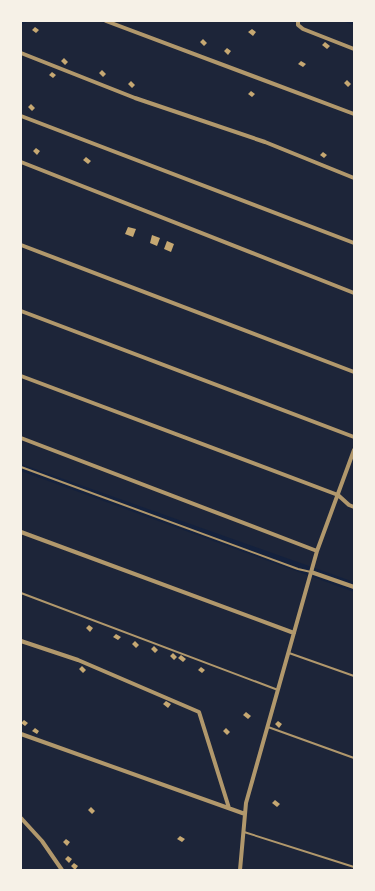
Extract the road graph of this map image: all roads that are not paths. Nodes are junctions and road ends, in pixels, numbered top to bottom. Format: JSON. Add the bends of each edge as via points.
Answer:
{"nodes":[{"id":1,"x":106,"y":21,"type":"edge"},
{"id":2,"x":298,"y":21,"type":"edge"},
{"id":3,"x":354,"y":49,"type":"edge"},
{"id":4,"x":21,"y":53,"type":"edge"},
{"id":5,"x":354,"y":114,"type":"edge"},
{"id":6,"x":21,"y":116,"type":"edge"},
{"id":7,"x":21,"y":162,"type":"edge"},
{"id":8,"x":354,"y":178,"type":"edge"},
{"id":9,"x":354,"y":244,"type":"edge"},
{"id":10,"x":21,"y":245,"type":"edge"},
{"id":11,"x":354,"y":293,"type":"edge"},
{"id":12,"x":21,"y":311,"type":"edge"},
{"id":13,"x":354,"y":372,"type":"edge"},
{"id":14,"x":21,"y":376,"type":"edge"},
{"id":15,"x":354,"y":437,"type":"edge"},
{"id":16,"x":21,"y":438,"type":"edge"},
{"id":17,"x":354,"y":450,"type":"edge"},
{"id":18,"x":21,"y":467,"type":"edge"},
{"id":19,"x":338,"y":495,"type":"junction"},
{"id":20,"x":354,"y":507,"type":"edge"},
{"id":21,"x":21,"y":532,"type":"edge"},
{"id":22,"x":317,"y":552,"type":"junction"},
{"id":23,"x":311,"y":572,"type":"junction"},
{"id":24,"x":354,"y":587,"type":"edge"},
{"id":25,"x":21,"y":593,"type":"edge"},
{"id":26,"x":294,"y":632,"type":"junction"},
{"id":27,"x":21,"y":642,"type":"edge"},
{"id":28,"x":288,"y":652,"type":"junction"},
{"id":29,"x":354,"y":676,"type":"edge"},
{"id":30,"x":278,"y":690,"type":"junction"},
{"id":31,"x":268,"y":727,"type":"junction"},
{"id":32,"x":21,"y":734,"type":"edge"},
{"id":33,"x":354,"y":758,"type":"edge"},
{"id":34,"x":229,"y":808,"type":"junction"},
{"id":35,"x":245,"y":814,"type":"junction"},
{"id":36,"x":21,"y":818,"type":"edge"},
{"id":37,"x":244,"y":832,"type":"junction"},
{"id":38,"x":354,"y":867,"type":"edge"},
{"id":39,"x":62,"y":870,"type":"edge"},
{"id":40,"x":240,"y":870,"type":"edge"}],
"edges":[{"from":1,"to":5,"type":"street"},
{"from":2,"to":3,"type":"street","via":[[298,25],[303,29]]},
{"from":4,"to":8,"type":"street","via":[[135,98],[265,142]]},
{"from":6,"to":9,"type":"street"},
{"from":7,"to":11,"type":"street"},
{"from":10,"to":13,"type":"street"},
{"from":12,"to":15,"type":"street"},
{"from":14,"to":19,"type":"street"},
{"from":16,"to":22,"type":"street"},
{"from":17,"to":19,"type":"street"},
{"from":18,"to":23,"type":"lane"},
{"from":19,"to":20,"type":"street"},
{"from":19,"to":22,"type":"street"},
{"from":21,"to":26,"type":"street"},
{"from":22,"to":23,"type":"street"},
{"from":23,"to":24,"type":"street"},
{"from":23,"to":26,"type":"street"},
{"from":25,"to":30,"type":"lane"},
{"from":26,"to":28,"type":"street"},
{"from":27,"to":34,"type":"street","via":[[78,660],[200,712]]},
{"from":28,"to":29,"type":"lane"},
{"from":28,"to":30,"type":"street"},
{"from":30,"to":31,"type":"street"},
{"from":31,"to":33,"type":"lane"},
{"from":31,"to":35,"type":"street"},
{"from":32,"to":34,"type":"street"},
{"from":34,"to":35,"type":"street"},
{"from":35,"to":37,"type":"street"},
{"from":36,"to":39,"type":"street","via":[[42,841]]},
{"from":37,"to":38,"type":"lane"},
{"from":37,"to":40,"type":"street"}]}
